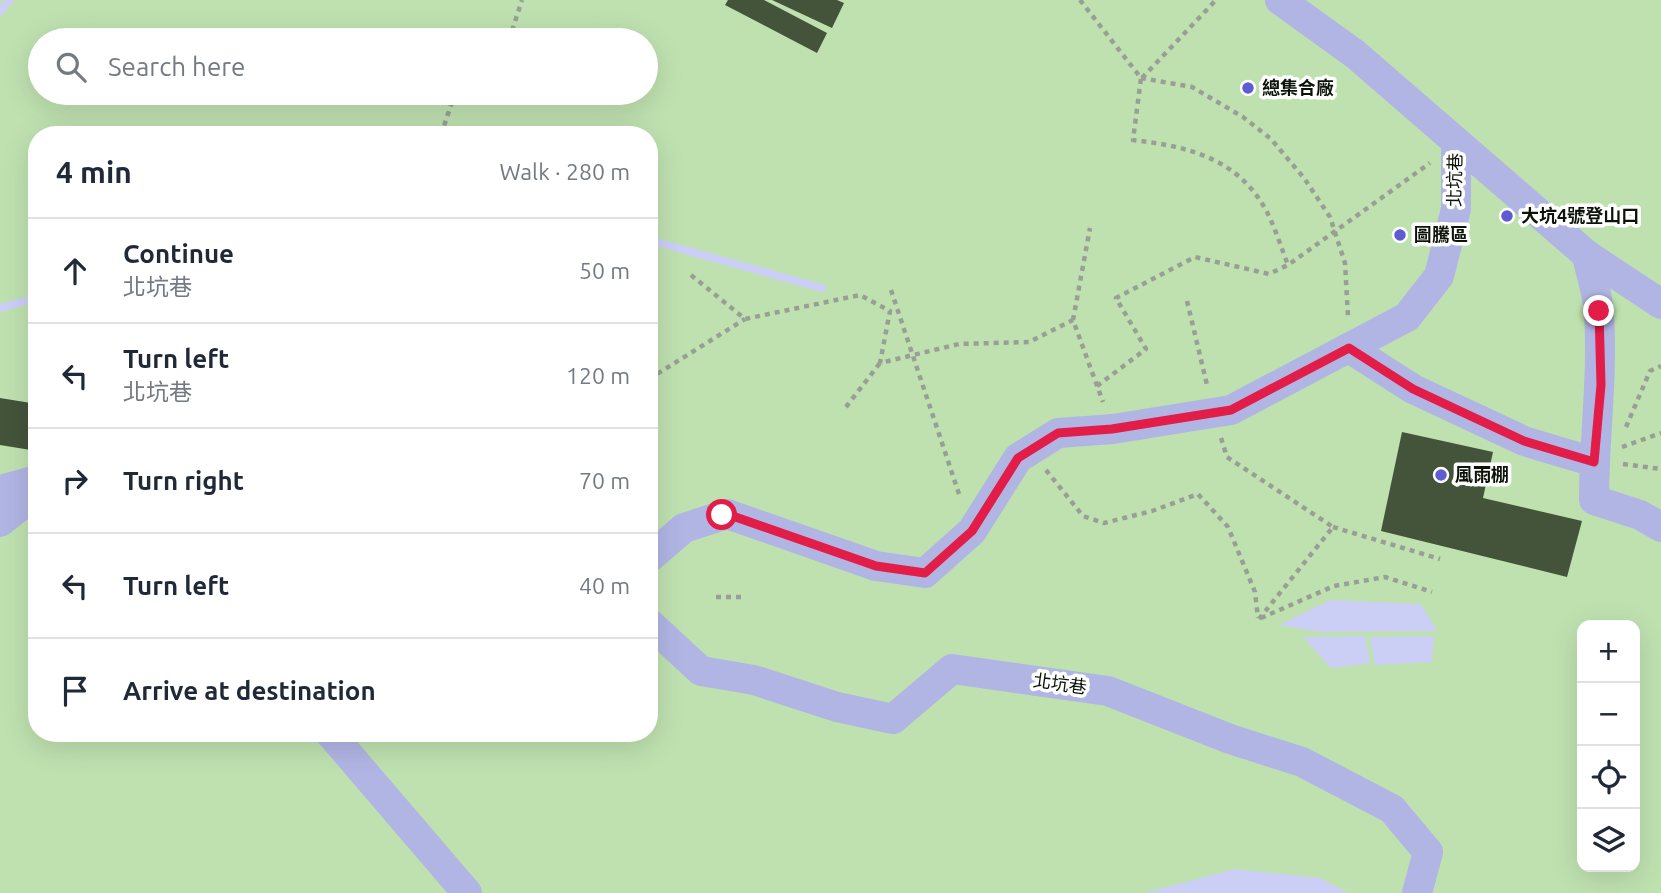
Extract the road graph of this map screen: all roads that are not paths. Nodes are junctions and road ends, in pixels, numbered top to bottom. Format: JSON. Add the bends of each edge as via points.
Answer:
{"nodes":[{"id":1,"x":1280,"y":0,"type":"edge"},
{"id":2,"x":1456,"y":144,"type":"junction"},
{"id":3,"x":1587,"y":255,"type":"junction"},
{"id":4,"x":1661,"y":304,"type":"edge"},
{"id":5,"x":1349,"y":348,"type":"junction"},
{"id":6,"x":1594,"y":462,"type":"junction"},
{"id":7,"x":28,"y":482,"type":"edge"},
{"id":8,"x":0,"y":490,"type":"edge"},
{"id":9,"x":28,"y":500,"type":"edge"},
{"id":10,"x":0,"y":522,"type":"edge"},
{"id":11,"x":1661,"y":527,"type":"edge"},
{"id":12,"x":658,"y":550,"type":"edge"},
{"id":13,"x":658,"y":631,"type":"edge"},
{"id":14,"x":338,"y":742,"type":"edge"},
{"id":15,"x":467,"y":893,"type":"edge"},
{"id":16,"x":1417,"y":893,"type":"edge"}],
"edges":[{"from":1,"to":2,"type":"street","name":"北坑巷","via":[[1355,54]]},
{"from":2,"to":3,"type":"street"},
{"from":2,"to":5,"type":"street","name":"北坑巷","via":[[1456,209],[1439,276],[1407,317]]},
{"from":3,"to":4,"type":"street"},
{"from":3,"to":6,"type":"street","via":[[1599,311],[1601,385]]},
{"from":5,"to":6,"type":"street","via":[[1413,389],[1524,441]]},
{"from":5,"to":12,"type":"street","name":"北坑巷","via":[[1231,410],[1058,433],[1018,458],[972,531],[925,573],[876,566],[727,514],[684,528]]},
{"from":6,"to":11,"type":"street","via":[[1594,500]]},
{"from":7,"to":8,"type":"street"},
{"from":9,"to":10,"type":"street"},
{"from":13,"to":16,"type":"street","name":"北坑巷","via":[[701,671],[754,680],[893,719],[952,670],[1108,691],[1302,762],[1392,808],[1429,852]]},
{"from":14,"to":15,"type":"street"}]}
